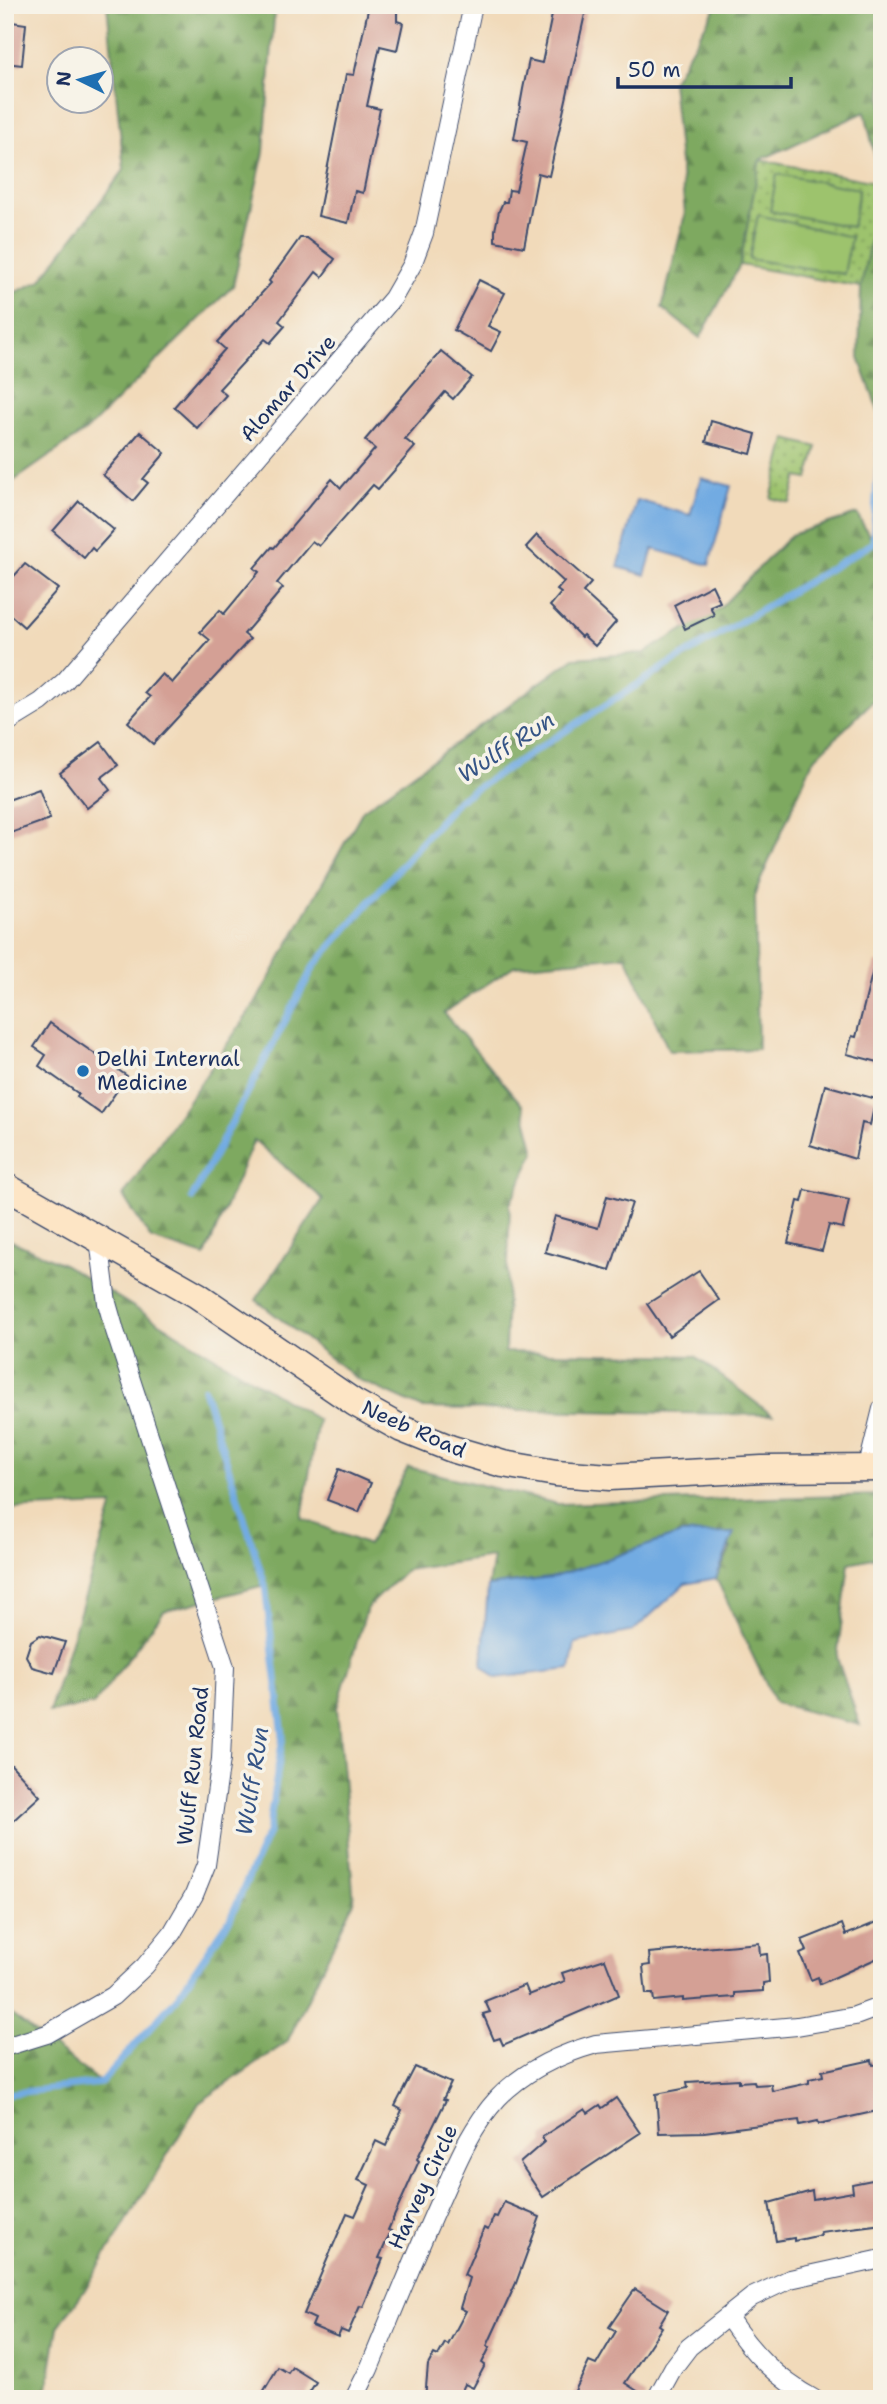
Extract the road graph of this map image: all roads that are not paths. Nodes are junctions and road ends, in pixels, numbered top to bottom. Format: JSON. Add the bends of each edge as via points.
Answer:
{"nodes":[{"id":1,"x":473,"y":5,"type":"edge"},
{"id":2,"x":5,"y":724,"type":"edge"},
{"id":3,"x":5,"y":1186,"type":"edge"},
{"id":4,"x":99,"y":1239,"type":"junction"},
{"id":5,"x":882,"y":1409,"type":"edge"},
{"id":6,"x":875,"y":1467,"type":"edge"},
{"id":7,"x":882,"y":2006,"type":"edge"},
{"id":8,"x":5,"y":2047,"type":"edge"},
{"id":9,"x":882,"y":2259,"type":"edge"},
{"id":10,"x":728,"y":2317,"type":"junction"},
{"id":11,"x":354,"y":2399,"type":"edge"},
{"id":12,"x":656,"y":2399,"type":"edge"},
{"id":13,"x":814,"y":2399,"type":"edge"}],
"edges":[{"from":1,"to":2,"type":"street","name":"Alomar Drive","via":[[424,233],[393,298],[65,681]]},
{"from":3,"to":4,"type":"street","name":"Neeb Road"},
{"from":4,"to":6,"type":"street","name":"Neeb Road","via":[[197,1295],[355,1403],[402,1429],[503,1464],[610,1477]]},
{"from":4,"to":8,"type":"street","name":"Wulff Run Road","via":[[115,1331],[225,1667],[221,1759],[206,1865],[172,1933],[113,1996],[47,2034]]},
{"from":5,"to":6,"type":"street"},
{"from":7,"to":11,"type":"street","name":"Harvey Circle","via":[[855,2016],[797,2026],[596,2044],[542,2065],[511,2087],[482,2117],[461,2154]]},
{"from":9,"to":10,"type":"street","via":[[790,2279],[752,2297]]},
{"from":10,"to":12,"type":"street","via":[[689,2347]]},
{"from":10,"to":13,"type":"street","via":[[766,2367],[785,2384]]}]}
